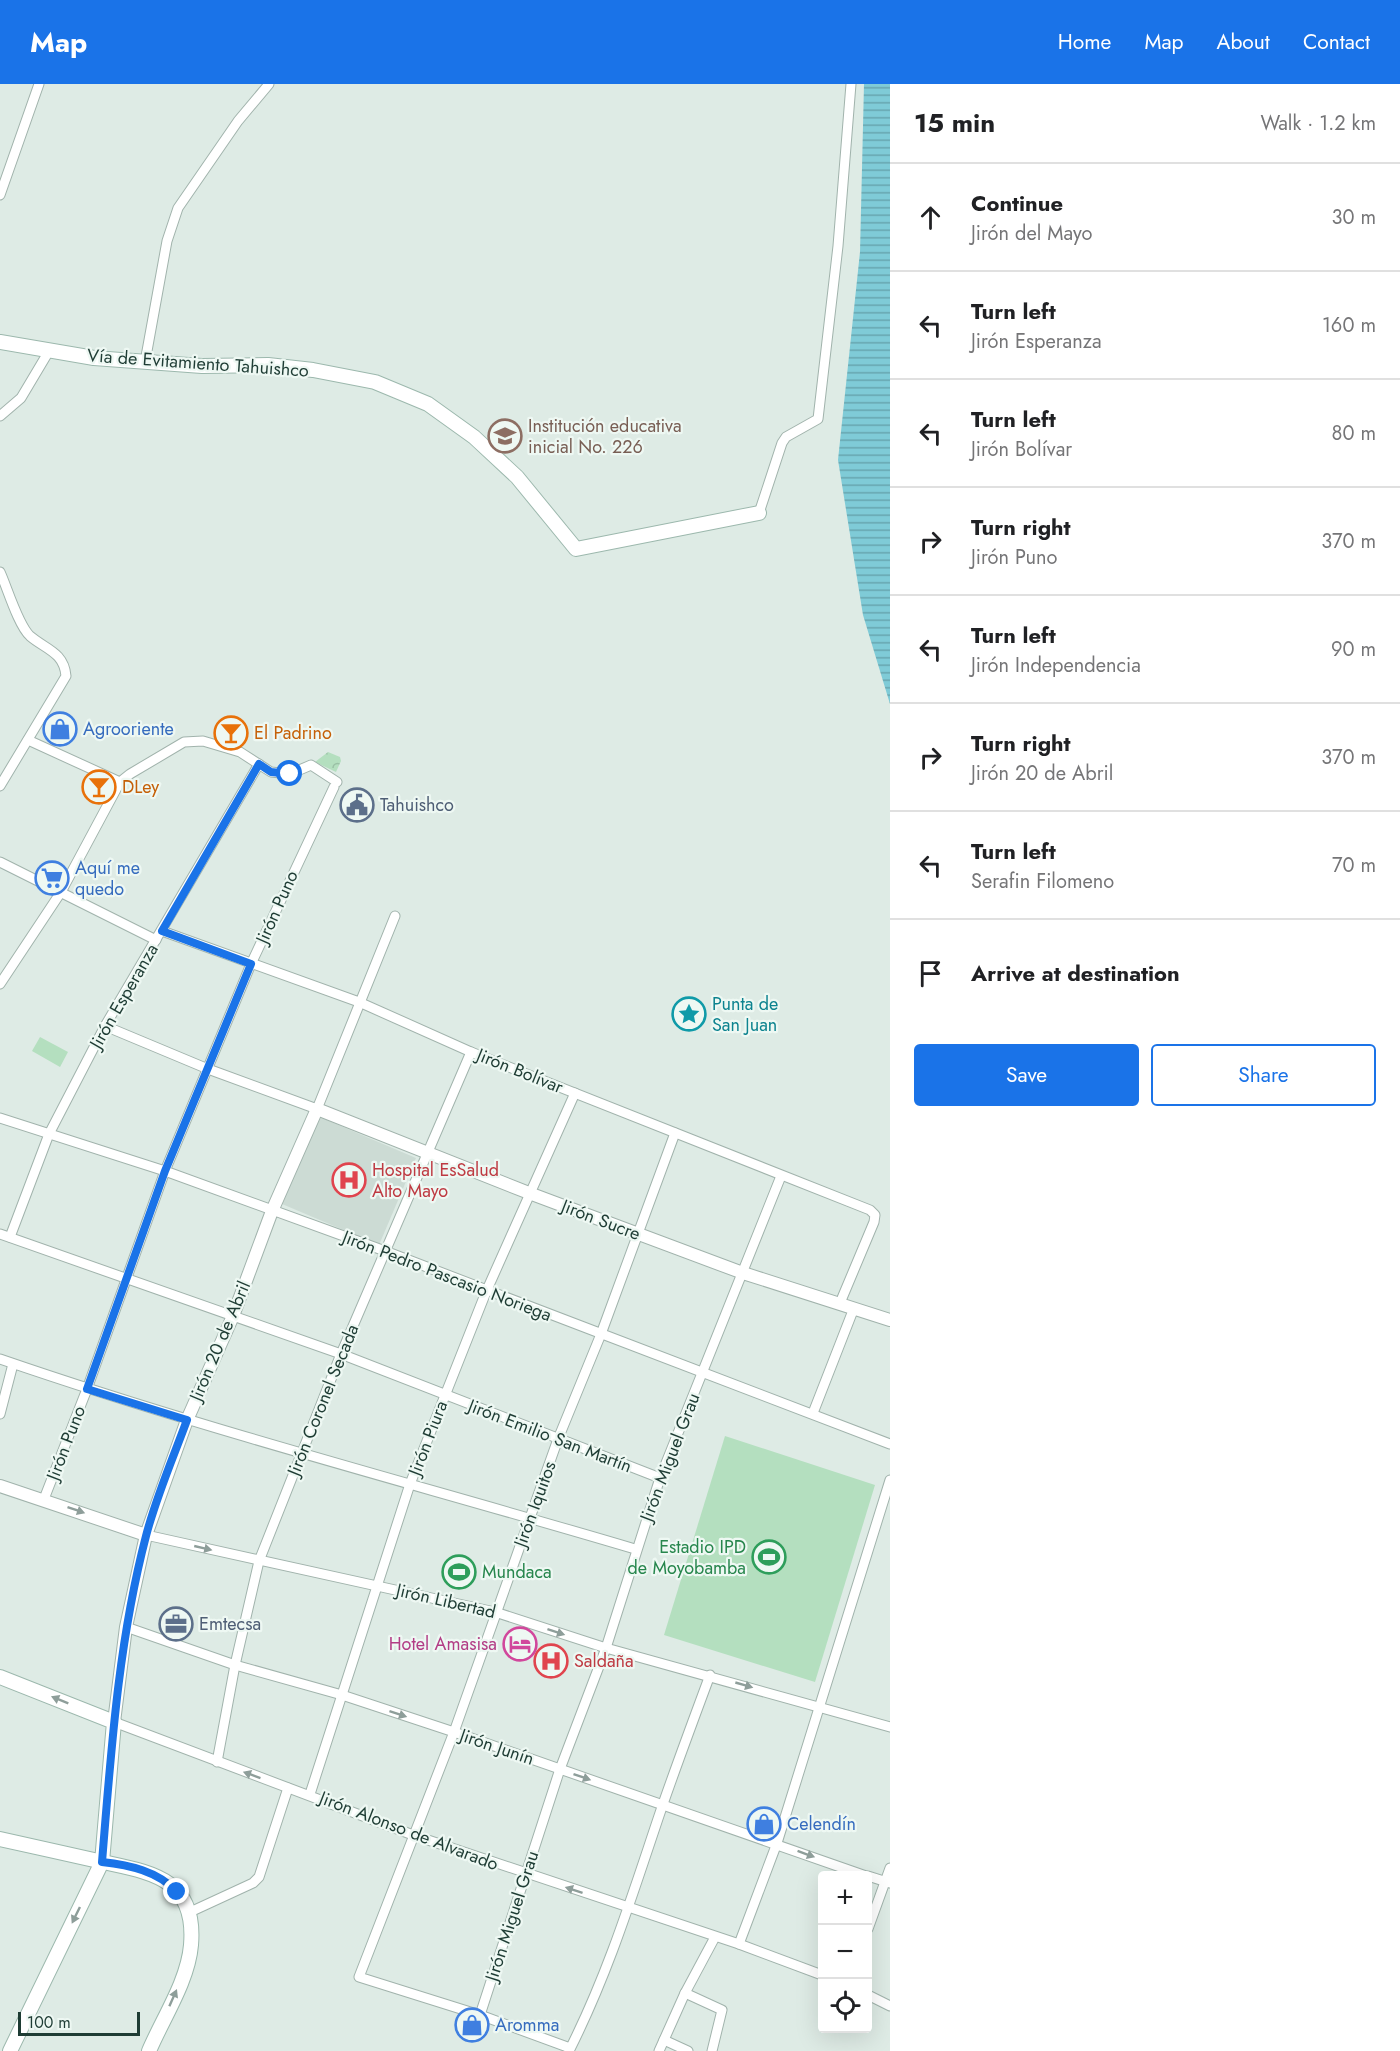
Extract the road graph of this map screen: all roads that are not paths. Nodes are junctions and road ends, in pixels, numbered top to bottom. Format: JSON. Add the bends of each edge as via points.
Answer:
{"nodes":[{"id":1,"x":39,"y":84,"type":"edge"},
{"id":2,"x":269,"y":84,"type":"edge"},
{"id":3,"x":851,"y":84,"type":"edge"},
{"id":4,"x":0,"y":195,"type":"edge"},
{"id":5,"x":0,"y":342,"type":"edge"},
{"id":6,"x":49,"y":351,"type":"junction"},
{"id":7,"x":145,"y":362,"type":"junction"},
{"id":8,"x":0,"y":416,"type":"edge"},
{"id":9,"x":759,"y":513,"type":"joint"},
{"id":10,"x":0,"y":572,"type":"edge"},
{"id":11,"x":28,"y":740,"type":"junction"},
{"id":12,"x":259,"y":764,"type":"junction"},
{"id":13,"x":120,"y":782,"type":"junction"},
{"id":14,"x":0,"y":786,"type":"edge"},
{"id":15,"x":0,"y":862,"type":"edge"},
{"id":16,"x":61,"y":892,"type":"junction"},
{"id":17,"x":395,"y":916,"type":"dead end"},
{"id":18,"x":162,"y":931,"type":"junction"},
{"id":19,"x":156,"y":940,"type":"junction"},
{"id":20,"x":251,"y":964,"type":"junction"},
{"id":21,"x":0,"y":984,"type":"edge"},
{"id":22,"x":359,"y":1002,"type":"junction"},
{"id":23,"x":105,"y":1026,"type":"junction"},
{"id":24,"x":471,"y":1052,"type":"junction"},
{"id":25,"x":208,"y":1069,"type":"junction"},
{"id":26,"x":575,"y":1093,"type":"junction"},
{"id":27,"x":317,"y":1109,"type":"junction"},
{"id":28,"x":0,"y":1118,"type":"edge"},
{"id":29,"x":675,"y":1133,"type":"junction"},
{"id":30,"x":49,"y":1134,"type":"junction"},
{"id":31,"x":428,"y":1154,"type":"junction"},
{"id":32,"x":165,"y":1171,"type":"junction"},
{"id":33,"x":781,"y":1176,"type":"junction"},
{"id":34,"x":529,"y":1193,"type":"junction"},
{"id":35,"x":272,"y":1211,"type":"junction"},
{"id":36,"x":0,"y":1234,"type":"edge"},
{"id":37,"x":639,"y":1234,"type":"junction"},
{"id":38,"x":10,"y":1238,"type":"junction"},
{"id":39,"x":385,"y":1251,"type":"junction"},
{"id":40,"x":743,"y":1273,"type":"junction"},
{"id":41,"x":125,"y":1278,"type":"junction"},
{"id":42,"x":486,"y":1292,"type":"junction"},
{"id":43,"x":840,"y":1303,"type":"junction"},
{"id":44,"x":854,"y":1308,"type":"junction"},
{"id":45,"x":233,"y":1316,"type":"junction"},
{"id":46,"x":890,"y":1320,"type":"edge"},
{"id":47,"x":601,"y":1334,"type":"junction"},
{"id":48,"x":341,"y":1354,"type":"junction"},
{"id":49,"x":0,"y":1359,"type":"edge"},
{"id":50,"x":13,"y":1364,"type":"junction"},
{"id":51,"x":704,"y":1371,"type":"junction"},
{"id":52,"x":87,"y":1389,"type":"junction"},
{"id":53,"x":445,"y":1395,"type":"junction"},
{"id":54,"x":813,"y":1413,"type":"junction"},
{"id":55,"x":0,"y":1414,"type":"edge"},
{"id":56,"x":187,"y":1420,"type":"junction"},
{"id":57,"x":558,"y":1439,"type":"junction"},
{"id":58,"x":890,"y":1444,"type":"edge"},
{"id":59,"x":302,"y":1454,"type":"junction"},
{"id":60,"x":660,"y":1478,"type":"junction"},
{"id":61,"x":890,"y":1480,"type":"edge"},
{"id":62,"x":410,"y":1484,"type":"junction"},
{"id":63,"x":0,"y":1486,"type":"edge"},
{"id":64,"x":44,"y":1499,"type":"junction"},
{"id":65,"x":530,"y":1518,"type":"junction"},
{"id":66,"x":146,"y":1535,"type":"junction"},
{"id":67,"x":635,"y":1549,"type":"junction"},
{"id":68,"x":259,"y":1561,"type":"junction"},
{"id":69,"x":376,"y":1585,"type":"junction"},
{"id":70,"x":495,"y":1612,"type":"junction"},
{"id":71,"x":126,"y":1627,"type":"junction"},
{"id":72,"x":606,"y":1648,"type":"junction"},
{"id":73,"x":235,"y":1665,"type":"junction"},
{"id":74,"x":710,"y":1675,"type":"junction"},
{"id":75,"x":0,"y":1677,"type":"edge"},
{"id":76,"x":342,"y":1695,"type":"junction"},
{"id":77,"x":818,"y":1706,"type":"junction"},
{"id":78,"x":114,"y":1722,"type":"junction"},
{"id":79,"x":890,"y":1727,"type":"edge"},
{"id":80,"x":454,"y":1732,"type":"junction"},
{"id":81,"x":218,"y":1762,"type":"junction"},
{"id":82,"x":560,"y":1769,"type":"junction"},
{"id":83,"x":288,"y":1788,"type":"junction"},
{"id":84,"x":310,"y":1794,"type":"junction"},
{"id":85,"x":663,"y":1804,"type":"junction"},
{"id":86,"x":413,"y":1834,"type":"junction"},
{"id":87,"x":0,"y":1839,"type":"edge"},
{"id":88,"x":777,"y":1844,"type":"junction"},
{"id":89,"x":102,"y":1862,"type":"junction"},
{"id":90,"x":890,"y":1868,"type":"edge"},
{"id":91,"x":853,"y":1871,"type":"edge"},
{"id":92,"x":526,"y":1875,"type":"junction"},
{"id":93,"x":872,"y":1878,"type":"edge"},
{"id":94,"x":887,"y":1882,"type":"edge"},
{"id":95,"x":630,"y":1909,"type":"junction"},
{"id":96,"x":188,"y":1913,"type":"junction"},
{"id":97,"x":869,"y":1925,"type":"edge"},
{"id":98,"x":715,"y":1937,"type":"junction"},
{"id":99,"x":739,"y":1944,"type":"junction"},
{"id":100,"x":818,"y":1974,"type":"edge"},
{"id":101,"x":685,"y":1993,"type":"junction"},
{"id":102,"x":872,"y":1997,"type":"edge"},
{"id":103,"x":890,"y":2006,"type":"edge"},
{"id":104,"x":480,"y":2015,"type":"junction"},
{"id":105,"x":664,"y":2040,"type":"junction"},
{"id":106,"x":570,"y":2049,"type":"edge"},
{"id":107,"x":10,"y":2051,"type":"edge"},
{"id":108,"x":149,"y":2051,"type":"edge"},
{"id":109,"x":659,"y":2051,"type":"edge"},
{"id":110,"x":688,"y":2051,"type":"edge"},
{"id":111,"x":712,"y":2051,"type":"edge"}],
"edges":[{"from":1,"to":4,"type":"street"},
{"from":2,"to":7,"type":"street","via":[[238,121],[178,208],[167,241]]},
{"from":3,"to":9,"type":"street","via":[[818,419],[782,443]]},
{"from":5,"to":6,"type":"main road","name":"Vía de Evitamiento Tahuishco"},
{"from":6,"to":7,"type":"main road","name":"Vía de Evitamiento Tahuishco"},
{"from":6,"to":8,"type":"street","via":[[21,398]]},
{"from":7,"to":9,"type":"main road","name":"Vía de Evitamiento Tahuishco","via":[[313,370],[375,382],[428,404],[474,437],[517,477],[576,549]]},
{"from":10,"to":11,"type":"street","via":[[28,633],[56,653],[65,668],[66,676]]},
{"from":11,"to":13,"type":"street"},
{"from":11,"to":14,"type":"street"},
{"from":12,"to":13,"type":"street","via":[[240,752],[203,741],[184,742]]},
{"from":12,"to":18,"type":"street","name":"Jirón Esperanza"},
{"from":12,"to":20,"type":"street","name":"Jirón Puno","via":[[271,772],[290,774],[311,765],[335,785]]},
{"from":13,"to":16,"type":"street"},
{"from":15,"to":16,"type":"street"},
{"from":16,"to":19,"type":"street"},
{"from":16,"to":21,"type":"street"},
{"from":17,"to":22,"type":"street","name":"Jirón 20 de Abril"},
{"from":18,"to":19,"type":"street","name":"Jirón Esperanza"},
{"from":18,"to":20,"type":"street","name":"Jirón Bolívar"},
{"from":19,"to":23,"type":"street","name":"Jirón Esperanza"},
{"from":20,"to":22,"type":"street","name":"Jirón Bolívar"},
{"from":20,"to":25,"type":"street","name":"Jirón Puno"},
{"from":22,"to":24,"type":"street","name":"Jirón Bolívar"},
{"from":22,"to":27,"type":"street","name":"Jirón 20 de Abril"},
{"from":23,"to":25,"type":"street"},
{"from":23,"to":30,"type":"street","name":"Jirón Esperanza"},
{"from":24,"to":26,"type":"street","name":"Jirón Bolívar"},
{"from":24,"to":31,"type":"street","name":"Jirón Coronel Secada"},
{"from":25,"to":27,"type":"street"},
{"from":25,"to":32,"type":"street","name":"Jirón Puno"},
{"from":26,"to":29,"type":"street","name":"Jirón Bolívar"},
{"from":26,"to":34,"type":"street","name":"Jirón Piura"},
{"from":27,"to":31,"type":"street","name":"Jirón Sucre"},
{"from":27,"to":35,"type":"street","name":"Jirón 20 de Abril"},
{"from":28,"to":30,"type":"street","name":"Jirón Pedro Pascasio Noriega"},
{"from":29,"to":33,"type":"street","name":"Jirón Bolívar"},
{"from":29,"to":37,"type":"street","name":"Jirón Iquitos"},
{"from":30,"to":32,"type":"street","name":"Jirón Pedro Pascasio Noriega"},
{"from":30,"to":38,"type":"street","name":"Jirón Esperanza"},
{"from":31,"to":34,"type":"street","name":"Jirón Sucre"},
{"from":31,"to":39,"type":"street","name":"Jirón Coronel Secada"},
{"from":32,"to":35,"type":"street","name":"Jirón Pedro Pascasio Noriega"},
{"from":32,"to":41,"type":"street","name":"Jirón Puno"},
{"from":33,"to":40,"type":"street","name":"Jirón Miguel Grau"},
{"from":33,"to":43,"type":"street","name":"Jirón Bolívar","via":[[875,1215]]},
{"from":34,"to":37,"type":"street","name":"Jirón Sucre"},
{"from":34,"to":42,"type":"street","name":"Jirón Piura"},
{"from":35,"to":39,"type":"street","name":"Jirón Pedro Pascasio Noriega"},
{"from":35,"to":45,"type":"street","name":"Jirón 20 de Abril"},
{"from":36,"to":38,"type":"street","name":"Jirón Emilio San Martín"},
{"from":37,"to":40,"type":"street","name":"Jirón Sucre"},
{"from":37,"to":47,"type":"street","name":"Jirón Iquitos"},
{"from":38,"to":41,"type":"street","name":"Jirón Emilio San Martín"},
{"from":39,"to":42,"type":"street","name":"Jirón Pedro Pascasio Noriega"},
{"from":39,"to":48,"type":"street","name":"Jirón Coronel Secada"},
{"from":40,"to":43,"type":"street","name":"Jirón Sucre"},
{"from":40,"to":51,"type":"street","name":"Jirón Miguel Grau"},
{"from":41,"to":45,"type":"street","name":"Jirón Emilio San Martín"},
{"from":41,"to":52,"type":"street","name":"Jirón Puno"},
{"from":42,"to":47,"type":"street","name":"Jirón Pedro Pascasio Noriega"},
{"from":42,"to":53,"type":"street","name":"Jirón Piura"},
{"from":43,"to":44,"type":"street","name":"Jirón Sucre"},
{"from":44,"to":46,"type":"street","name":"Jirón Sucre"},
{"from":44,"to":54,"type":"street"},
{"from":45,"to":48,"type":"street","name":"Jirón Emilio San Martín"},
{"from":45,"to":56,"type":"street","name":"Jirón 20 de Abril"},
{"from":47,"to":51,"type":"street","name":"Jirón Pedro Pascasio Noriega"},
{"from":47,"to":57,"type":"street","name":"Jirón Iquitos"},
{"from":48,"to":53,"type":"street","name":"Jirón Emilio San Martín"},
{"from":48,"to":59,"type":"street","name":"Jirón Coronel Secada"},
{"from":49,"to":50,"type":"street"},
{"from":50,"to":52,"type":"street"},
{"from":50,"to":55,"type":"street"},
{"from":51,"to":54,"type":"street","name":"Jirón Pedro Pascasio Noriega"},
{"from":51,"to":60,"type":"street","name":"Jirón Miguel Grau"},
{"from":52,"to":56,"type":"street"},
{"from":52,"to":64,"type":"street","name":"Jirón Puno"},
{"from":53,"to":57,"type":"street","name":"Jirón Emilio San Martín"},
{"from":53,"to":62,"type":"street","name":"Jirón Piura"},
{"from":54,"to":58,"type":"street","name":"Jirón Pedro Pascasio Noriega"},
{"from":56,"to":59,"type":"street"},
{"from":56,"to":66,"type":"street","name":"Jirón 20 de Abril"},
{"from":57,"to":60,"type":"street","name":"Jirón Emilio San Martín"},
{"from":57,"to":65,"type":"street","name":"Jirón Iquitos"},
{"from":59,"to":62,"type":"street"},
{"from":59,"to":68,"type":"street","name":"Jirón Coronel Secada"},
{"from":60,"to":67,"type":"street","name":"Jirón Miguel Grau"},
{"from":61,"to":77,"type":"street"},
{"from":62,"to":65,"type":"street"},
{"from":62,"to":69,"type":"street","name":"Jirón Piura"},
{"from":63,"to":64,"type":"street","name":"Jirón Libertad"},
{"from":64,"to":66,"type":"street","name":"Jirón Libertad","one_way":true},
{"from":65,"to":67,"type":"street"},
{"from":65,"to":70,"type":"street","name":"Jirón Iquitos"},
{"from":66,"to":68,"type":"street","name":"Jirón Libertad","one_way":true},
{"from":66,"to":71,"type":"street","name":"Jirón 20 de Abril"},
{"from":67,"to":72,"type":"street","name":"Jirón Miguel Grau"},
{"from":68,"to":69,"type":"street","name":"Jirón Libertad"},
{"from":68,"to":73,"type":"street","name":"Jirón Coronel Secada"},
{"from":69,"to":70,"type":"street","name":"Jirón Libertad"},
{"from":69,"to":76,"type":"street","name":"Jirón Piura"},
{"from":70,"to":72,"type":"street","name":"Jirón Libertad","one_way":true},
{"from":70,"to":80,"type":"street","name":"Jirón Iquitos"},
{"from":71,"to":73,"type":"street","name":"Jirón Junín"},
{"from":71,"to":78,"type":"street","name":"Jirón 20 de Abril"},
{"from":72,"to":74,"type":"street","name":"Jirón Libertad"},
{"from":72,"to":82,"type":"street","name":"Jirón Miguel Grau"},
{"from":73,"to":76,"type":"street","name":"Jirón Junín"},
{"from":73,"to":81,"type":"street","name":"Jirón Coronel Secada"},
{"from":74,"to":77,"type":"street","name":"Jirón Libertad","one_way":true},
{"from":74,"to":85,"type":"street"},
{"from":78,"to":75,"type":"main road","name":"Jirón Alonso de Alvarado","one_way":true},
{"from":76,"to":80,"type":"street","name":"Jirón Junín","one_way":true},
{"from":76,"to":84,"type":"street","name":"Jirón Piura"},
{"from":77,"to":79,"type":"street","name":"Jirón Libertad"},
{"from":77,"to":88,"type":"street"},
{"from":78,"to":81,"type":"street","name":"Jirón Alonso de Alvarado"},
{"from":78,"to":89,"type":"main road","name":"Jirón 20 de Abril"},
{"from":80,"to":82,"type":"street","name":"Jirón Junín"},
{"from":80,"to":86,"type":"street","name":"Jirón Iquitos"},
{"from":83,"to":81,"type":"street","name":"Jirón Alonso de Alvarado","one_way":true},
{"from":82,"to":85,"type":"street","name":"Jirón Junín","one_way":true},
{"from":82,"to":92,"type":"street","name":"Jirón Miguel Grau"},
{"from":83,"to":84,"type":"street","name":"Jirón Alonso de Alvarado"},
{"from":83,"to":96,"type":"street","via":[[260,1877]]},
{"from":84,"to":86,"type":"street","name":"Jirón Alonso de Alvarado"},
{"from":85,"to":88,"type":"street","name":"Jirón Junín"},
{"from":85,"to":95,"type":"street"},
{"from":86,"to":92,"type":"street","name":"Jirón Alonso de Alvarado"},
{"from":86,"to":104,"type":"street","name":"Jirón Iquitos","via":[[359,1977]]},
{"from":87,"to":89,"type":"main road"},
{"from":88,"to":91,"type":"street","name":"Jirón Junín","one_way":true},
{"from":88,"to":99,"type":"street"},
{"from":89,"to":96,"type":"main road","via":[[158,1875],[177,1892]]},
{"from":89,"to":107,"type":"main road","name":"Jirón 20 de Abril","one_way":true},
{"from":90,"to":94,"type":"street"},
{"from":95,"to":92,"type":"street","name":"Jirón Alonso de Alvarado","one_way":true},
{"from":92,"to":104,"type":"street","name":"Jirón Miguel Grau"},
{"from":93,"to":94,"type":"street","name":"Jirón Junín"},
{"from":94,"to":97,"type":"street"},
{"from":95,"to":98,"type":"street","name":"Jirón Alonso de Alvarado"},
{"from":95,"to":106,"type":"street","via":[[596,1998]]},
{"from":108,"to":96,"type":"main road","one_way":true,"via":[[191,1946]]},
{"from":98,"to":99,"type":"street","name":"Jirón Alonso de Alvarado"},
{"from":98,"to":101,"type":"street"},
{"from":99,"to":100,"type":"street","name":"Jirón Alonso de Alvarado"},
{"from":101,"to":105,"type":"street"},
{"from":101,"to":111,"type":"street","via":[[722,2010]]},
{"from":102,"to":103,"type":"street"},
{"from":104,"to":106,"type":"street"},
{"from":105,"to":109,"type":"street"},
{"from":105,"to":110,"type":"street"}]}
